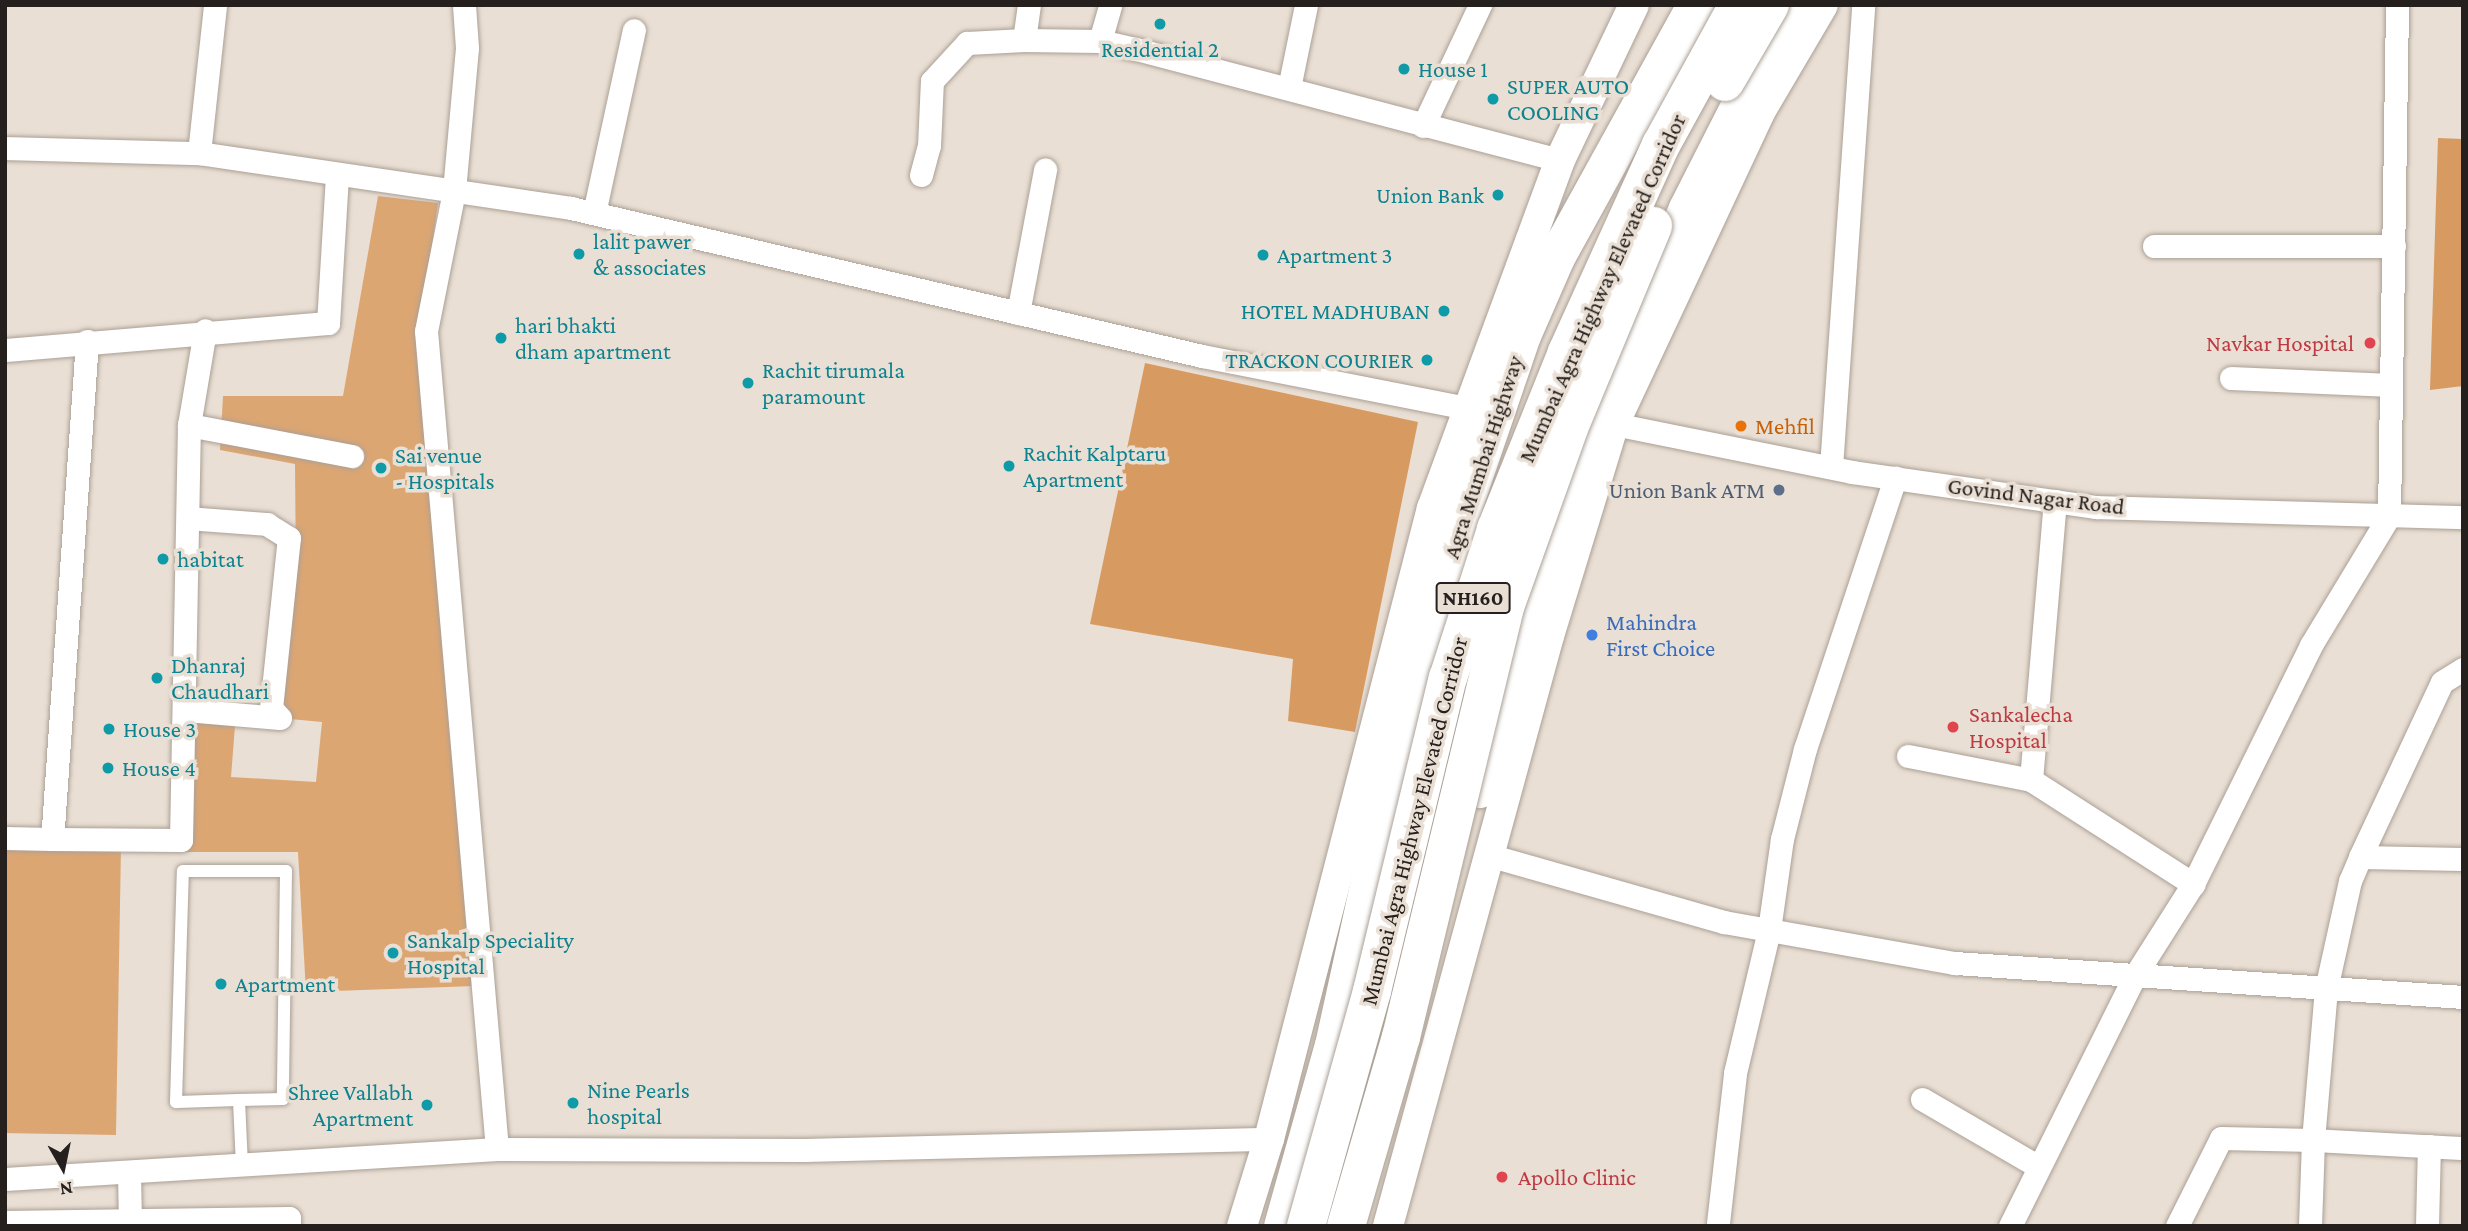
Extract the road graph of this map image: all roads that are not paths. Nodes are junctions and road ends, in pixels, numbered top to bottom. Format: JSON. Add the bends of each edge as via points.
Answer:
{"nodes":[{"id":1,"x":215,"y":5,"type":"edge"},
{"id":2,"x":464,"y":5,"type":"edge"},
{"id":3,"x":1029,"y":5,"type":"edge"},
{"id":4,"x":1110,"y":5,"type":"edge"},
{"id":5,"x":1306,"y":5,"type":"edge"},
{"id":6,"x":1480,"y":5,"type":"edge"},
{"id":7,"x":1634,"y":5,"type":"edge"},
{"id":8,"x":1695,"y":5,"type":"edge"},
{"id":9,"x":1738,"y":5,"type":"edge"},
{"id":10,"x":1770,"y":5,"type":"edge"},
{"id":11,"x":1790,"y":5,"type":"edge"},
{"id":12,"x":1824,"y":5,"type":"edge"},
{"id":13,"x":1863,"y":5,"type":"edge"},
{"id":14,"x":2397,"y":5,"type":"edge"},
{"id":15,"x":634,"y":30,"type":"dead end"},
{"id":16,"x":1024,"y":40,"type":"junction"},
{"id":17,"x":1100,"y":41,"type":"junction"},
{"id":18,"x":1289,"y":88,"type":"junction"},
{"id":19,"x":1423,"y":126,"type":"junction"},
{"id":20,"x":5,"y":148,"type":"edge"},
{"id":21,"x":199,"y":153,"type":"junction"},
{"id":22,"x":1560,"y":160,"type":"junction"},
{"id":23,"x":1045,"y":170,"type":"dead end"},
{"id":24,"x":337,"y":174,"type":"junction"},
{"id":25,"x":921,"y":175,"type":"dead end"},
{"id":26,"x":453,"y":191,"type":"junction"},
{"id":27,"x":594,"y":213,"type":"junction"},
{"id":28,"x":2154,"y":246,"type":"dead end"},
{"id":29,"x":2393,"y":246,"type":"junction"},
{"id":30,"x":1018,"y":313,"type":"junction"},
{"id":31,"x":205,"y":330,"type":"junction"},
{"id":32,"x":87,"y":341,"type":"junction"},
{"id":33,"x":5,"y":350,"type":"edge"},
{"id":34,"x":2231,"y":378,"type":"dead end"},
{"id":35,"x":2391,"y":385,"type":"junction"},
{"id":36,"x":1467,"y":408,"type":"junction"},
{"id":37,"x":1614,"y":424,"type":"junction"},
{"id":38,"x":189,"y":425,"type":"junction"},
{"id":39,"x":352,"y":456,"type":"dead end"},
{"id":40,"x":1831,"y":467,"type":"junction"},
{"id":41,"x":1895,"y":478,"type":"junction"},
{"id":42,"x":2055,"y":501,"type":"junction"},
{"id":43,"x":2389,"y":516,"type":"junction"},
{"id":44,"x":2463,"y":517,"type":"edge"},
{"id":45,"x":188,"y":518,"type":"junction"},
{"id":46,"x":2463,"y":669,"type":"edge"},
{"id":47,"x":1419,"y":671,"type":"junction"},
{"id":48,"x":1506,"y":694,"type":"junction"},
{"id":49,"x":186,"y":710,"type":"junction"},
{"id":50,"x":1908,"y":756,"type":"dead end"},
{"id":51,"x":2031,"y":780,"type":"junction"},
{"id":52,"x":5,"y":838,"type":"edge"},
{"id":53,"x":52,"y":839,"type":"junction"},
{"id":54,"x":1492,"y":856,"type":"junction"},
{"id":55,"x":2360,"y":857,"type":"junction"},
{"id":56,"x":2463,"y":859,"type":"edge"},
{"id":57,"x":2193,"y":884,"type":"junction"},
{"id":58,"x":1769,"y":930,"type":"junction"},
{"id":59,"x":2134,"y":977,"type":"junction"},
{"id":60,"x":2326,"y":989,"type":"junction"},
{"id":61,"x":2463,"y":997,"type":"edge"},
{"id":62,"x":1922,"y":1099,"type":"dead end"},
{"id":63,"x":239,"y":1100,"type":"junction"},
{"id":64,"x":1269,"y":1139,"type":"junction"},
{"id":65,"x":2313,"y":1140,"type":"junction"},
{"id":66,"x":2428,"y":1146,"type":"junction"},
{"id":67,"x":2463,"y":1148,"type":"edge"},
{"id":68,"x":498,"y":1149,"type":"junction"},
{"id":69,"x":242,"y":1165,"type":"junction"},
{"id":70,"x":2039,"y":1167,"type":"junction"},
{"id":71,"x":129,"y":1172,"type":"junction"},
{"id":72,"x":5,"y":1179,"type":"edge"},
{"id":73,"x":5,"y":1222,"type":"edge"},
{"id":74,"x":130,"y":1223,"type":"edge"},
{"id":75,"x":1718,"y":1223,"type":"dead end"},
{"id":76,"x":289,"y":1226,"type":"edge"},
{"id":77,"x":1242,"y":1226,"type":"edge"},
{"id":78,"x":1282,"y":1226,"type":"edge"},
{"id":79,"x":1306,"y":1226,"type":"edge"},
{"id":80,"x":1346,"y":1226,"type":"edge"},
{"id":81,"x":1357,"y":1226,"type":"edge"},
{"id":82,"x":1388,"y":1226,"type":"edge"},
{"id":83,"x":2010,"y":1226,"type":"edge"},
{"id":84,"x":2176,"y":1226,"type":"edge"},
{"id":85,"x":2311,"y":1226,"type":"edge"},
{"id":86,"x":2427,"y":1226,"type":"edge"}],
"edges":[{"from":1,"to":21,"type":"street"},
{"from":2,"to":26,"type":"street","via":[[467,48]]},
{"from":3,"to":16,"type":"street"},
{"from":4,"to":17,"type":"street"},
{"from":5,"to":18,"type":"street"},
{"from":6,"to":19,"type":"street"},
{"from":7,"to":22,"type":"street"},
{"from":8,"to":47,"type":"main road","name":"Agra Mumbai Highway","via":[[1556,257],[1522,335],[1462,511]]},
{"from":9,"to":79,"type":"highway","name":"Mumbai Agra Highway Elevated Corridor","number":"NH160","bridge":true,"via":[[1661,145],[1567,352],[1496,529],[1448,678],[1372,991]]},
{"from":10,"to":80,"type":"highway","name":"Mumbai Agra Highway Elevated Corridor","number":"NH160","bridge":true,"via":[[1686,148],[1569,428],[1505,607],[1401,1037]]},
{"from":11,"to":48,"type":"main road","via":[[1687,208],[1598,413],[1537,586]]},
{"from":12,"to":37,"type":"street","via":[[1760,112]]},
{"from":13,"to":40,"type":"street"},
{"from":14,"to":29,"type":"street"},
{"from":15,"to":27,"type":"street"},
{"from":16,"to":17,"type":"street"},
{"from":16,"to":25,"type":"street","via":[[967,43],[933,81],[929,146]]},
{"from":17,"to":18,"type":"street"},
{"from":18,"to":19,"type":"street"},
{"from":19,"to":22,"type":"street"},
{"from":20,"to":21,"type":"street"},
{"from":21,"to":24,"type":"street"},
{"from":22,"to":36,"type":"street"},
{"from":23,"to":30,"type":"street"},
{"from":24,"to":26,"type":"street"},
{"from":24,"to":31,"type":"street","via":[[328,323]]},
{"from":26,"to":27,"type":"street"},
{"from":26,"to":68,"type":"street","via":[[426,331]]},
{"from":27,"to":30,"type":"street"},
{"from":28,"to":29,"type":"street"},
{"from":29,"to":35,"type":"street"},
{"from":30,"to":36,"type":"street","via":[[1202,356]]},
{"from":31,"to":32,"type":"street"},
{"from":31,"to":38,"type":"street"},
{"from":32,"to":33,"type":"street"},
{"from":32,"to":53,"type":"street"},
{"from":34,"to":35,"type":"street"},
{"from":35,"to":43,"type":"street"},
{"from":36,"to":64,"type":"street","via":[[1432,508]]},
{"from":37,"to":40,"type":"street","name":"Govind Nagar Road"},
{"from":37,"to":54,"type":"street","via":[[1549,636]]},
{"from":38,"to":39,"type":"street"},
{"from":38,"to":45,"type":"street"},
{"from":40,"to":41,"type":"street","name":"Govind Nagar Road"},
{"from":41,"to":42,"type":"street","name":"Govind Nagar Road"},
{"from":41,"to":58,"type":"street","via":[[1805,749],[1782,839]]},
{"from":42,"to":43,"type":"street","name":"Govind Nagar Road","via":[[2096,507]]},
{"from":42,"to":51,"type":"street"},
{"from":43,"to":44,"type":"street","name":"Govind Nagar Road"},
{"from":43,"to":57,"type":"street","via":[[2311,645]]},
{"from":45,"to":49,"type":"street"},
{"from":45,"to":49,"type":"street","via":[[267,524],[289,538],[271,708],[280,718]]},
{"from":46,"to":55,"type":"street","via":[[2442,682]]},
{"from":47,"to":48,"type":"main road"},
{"from":47,"to":78,"type":"main road","name":"Agra Mumbai Highway","via":[[1333,1045]]},
{"from":48,"to":81,"type":"main road","via":[[1419,1034]]},
{"from":49,"to":53,"type":"street","via":[[181,840]]},
{"from":50,"to":51,"type":"street"},
{"from":51,"to":57,"type":"street"},
{"from":52,"to":53,"type":"street"},
{"from":54,"to":58,"type":"street","via":[[1724,922]]},
{"from":54,"to":82,"type":"street"},
{"from":55,"to":56,"type":"street"},
{"from":55,"to":60,"type":"street"},
{"from":57,"to":59,"type":"street"},
{"from":58,"to":59,"type":"street","via":[[1955,963]]},
{"from":58,"to":75,"type":"street","via":[[1735,1073]]},
{"from":59,"to":60,"type":"street"},
{"from":59,"to":70,"type":"street"},
{"from":60,"to":61,"type":"street"},
{"from":60,"to":65,"type":"street"},
{"from":62,"to":70,"type":"street"},
{"from":63,"to":63,"type":"lane","via":[[283,1099],[286,871],[183,872],[176,1102]]},
{"from":63,"to":69,"type":"lane"},
{"from":64,"to":68,"type":"street","via":[[804,1150]]},
{"from":64,"to":77,"type":"street"},
{"from":65,"to":66,"type":"street"},
{"from":65,"to":84,"type":"street","via":[[2221,1138]]},
{"from":65,"to":85,"type":"street"},
{"from":66,"to":67,"type":"street"},
{"from":66,"to":86,"type":"street"},
{"from":68,"to":69,"type":"street"},
{"from":69,"to":71,"type":"street"},
{"from":70,"to":83,"type":"street"},
{"from":71,"to":72,"type":"street"},
{"from":71,"to":74,"type":"street"},
{"from":73,"to":74,"type":"street"},
{"from":74,"to":76,"type":"street","via":[[289,1219]]}]}
